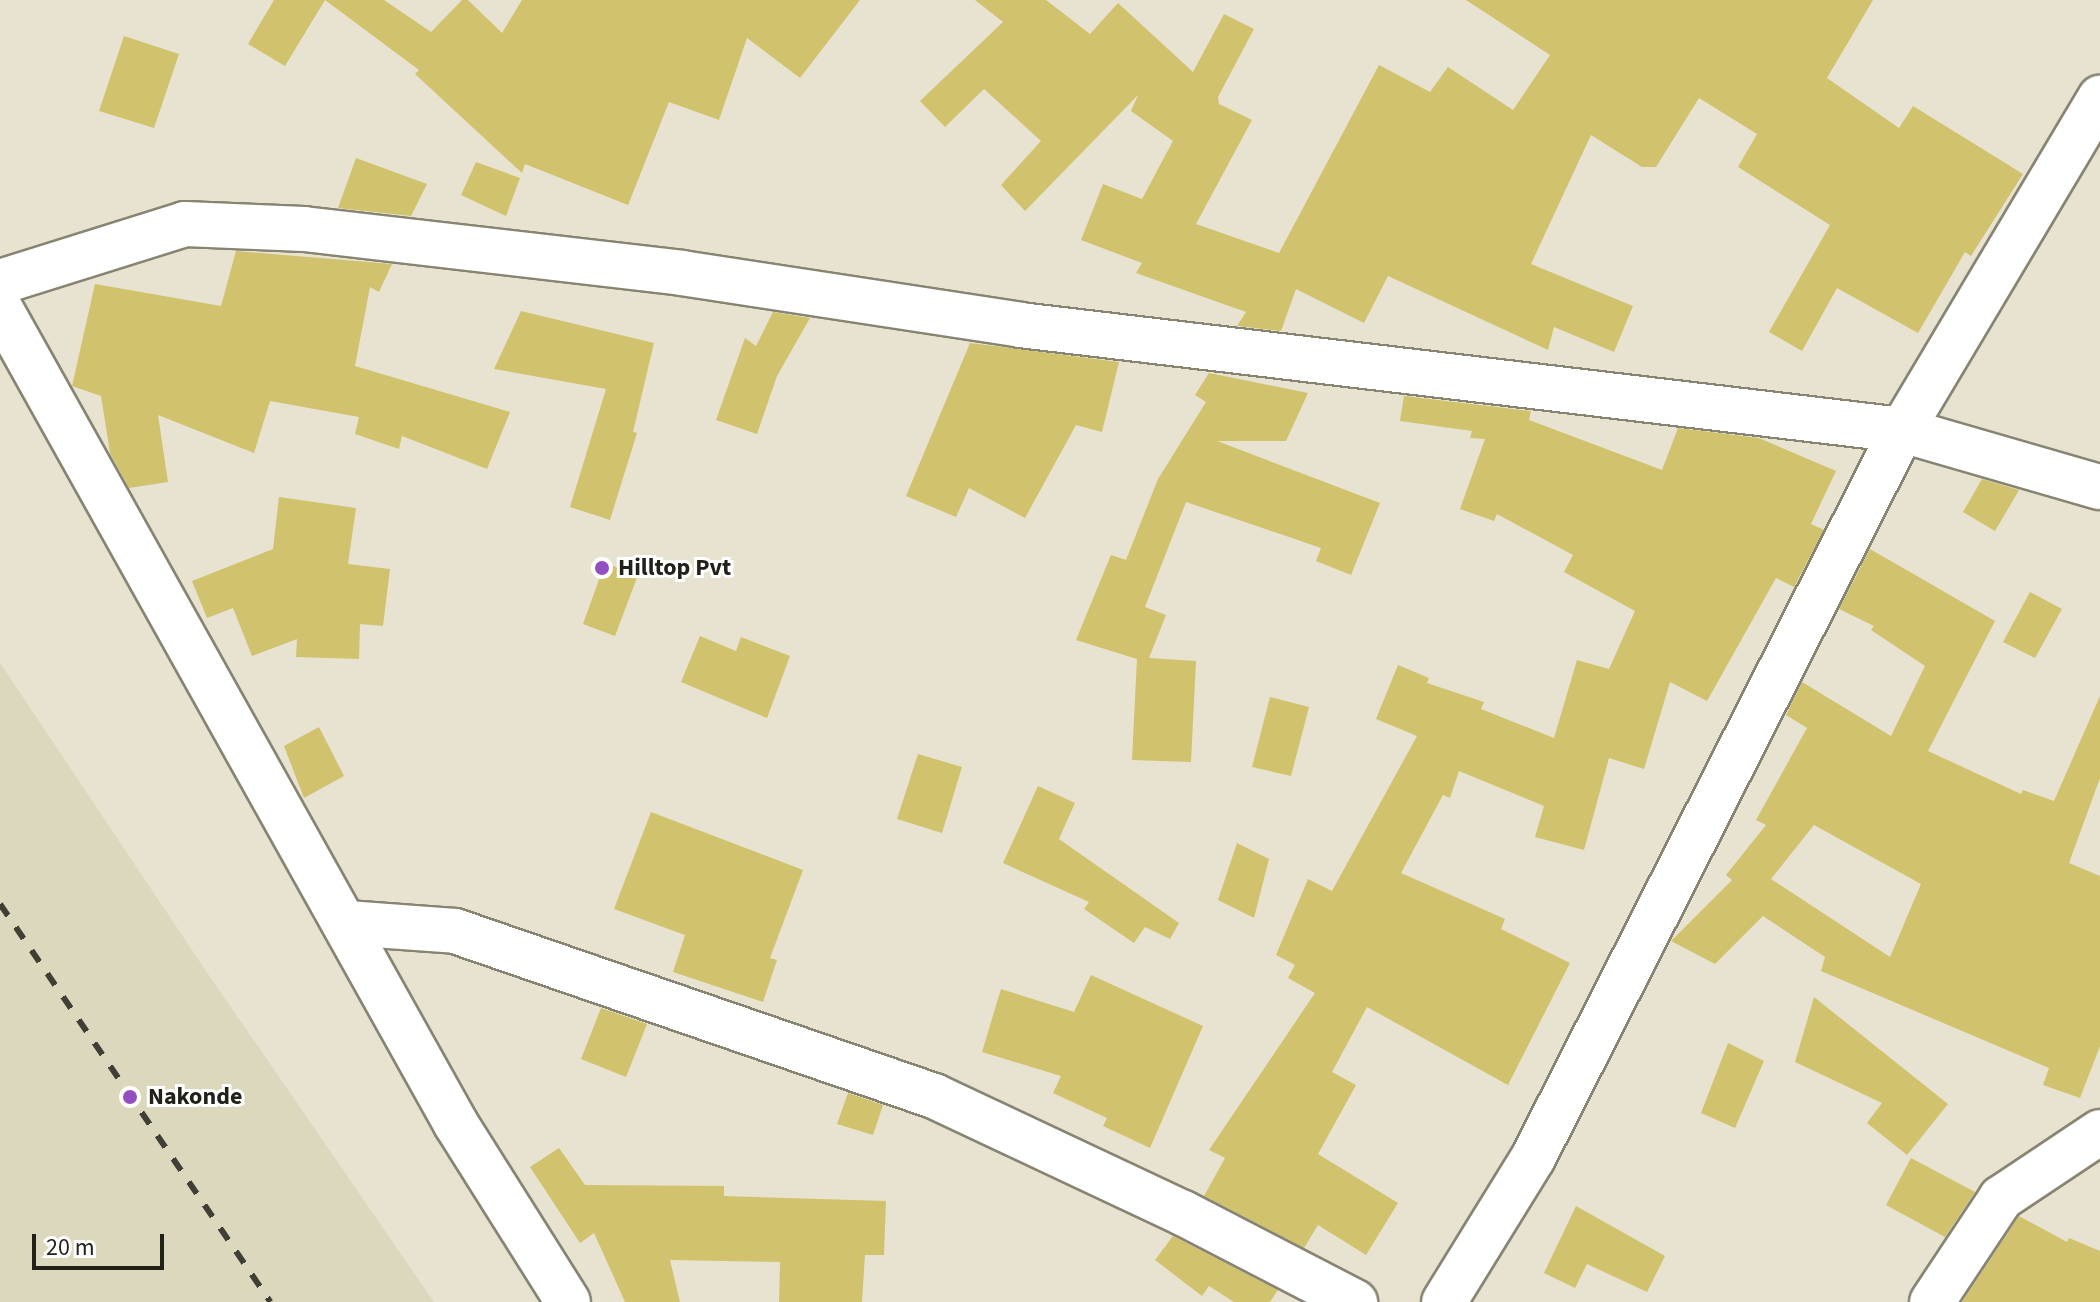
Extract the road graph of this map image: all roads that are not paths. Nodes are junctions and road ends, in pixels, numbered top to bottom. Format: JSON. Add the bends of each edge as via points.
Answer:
{"nodes":[{"id":1,"x":2100,"y":98,"type":"edge"},
{"id":2,"x":0,"y":282,"type":"edge"},
{"id":3,"x":0,"y":308,"type":"edge"},
{"id":4,"x":1902,"y":430,"type":"junction"},
{"id":5,"x":2100,"y":487,"type":"edge"},
{"id":6,"x":347,"y":923,"type":"junction"},
{"id":7,"x":2100,"y":1132,"type":"edge"},
{"id":8,"x":568,"y":1302,"type":"edge"},
{"id":9,"x":1355,"y":1302,"type":"edge"},
{"id":10,"x":1444,"y":1302,"type":"edge"},
{"id":11,"x":1932,"y":1302,"type":"edge"}],
"edges":[{"from":1,"to":4,"type":"street"},
{"from":2,"to":4,"type":"street","via":[[185,224],[304,229],[682,273],[1020,325]]},
{"from":3,"to":6,"type":"street","via":[[142,570]]},
{"from":4,"to":5,"type":"street"},
{"from":4,"to":10,"type":"street","via":[[1533,1158]]},
{"from":6,"to":8,"type":"street","via":[[456,1124]]},
{"from":6,"to":9,"type":"street","via":[[455,931],[934,1096],[1183,1213]]},
{"from":7,"to":11,"type":"street","via":[[2001,1198]]}]}
